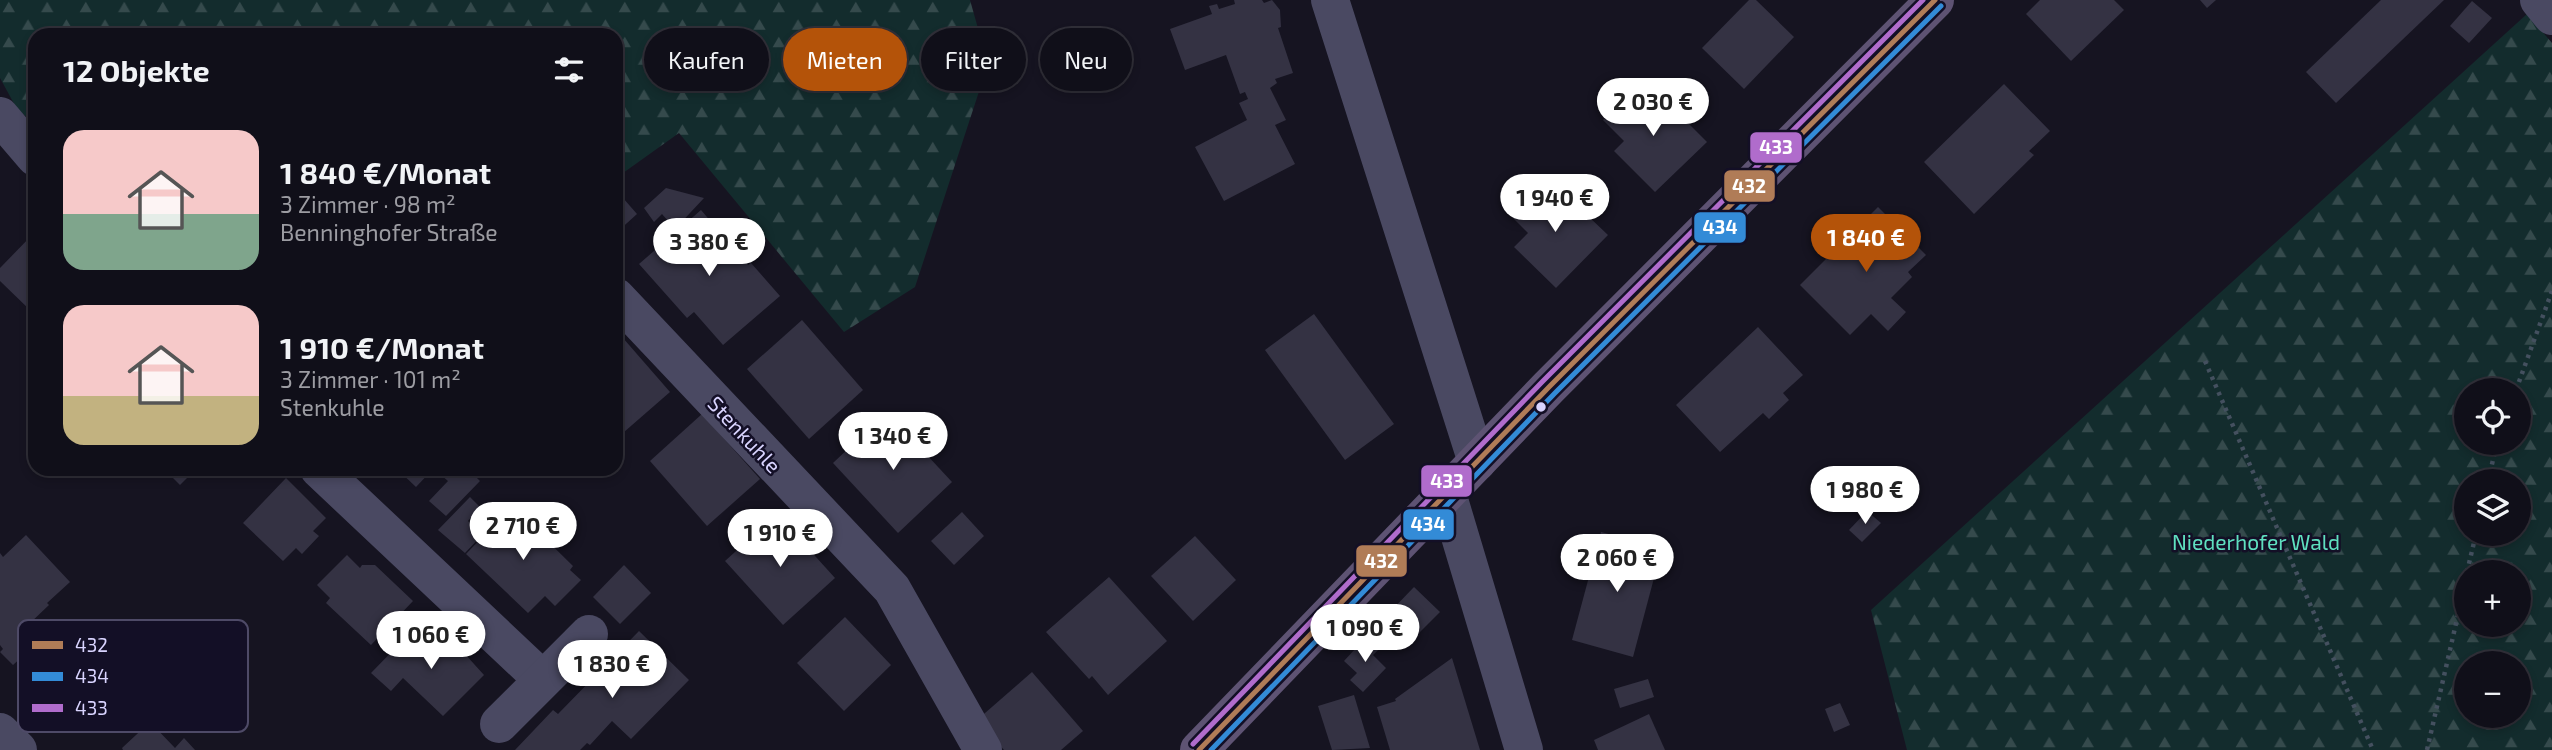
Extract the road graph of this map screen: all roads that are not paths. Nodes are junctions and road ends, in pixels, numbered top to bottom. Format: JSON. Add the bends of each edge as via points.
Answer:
{"nodes":[{"id":1,"x":1330,"y":0,"type":"edge"},
{"id":2,"x":1935,"y":0,"type":"edge"},
{"id":3,"x":2539,"y":0,"type":"edge"},
{"id":4,"x":2552,"y":16,"type":"edge"},
{"id":5,"x":0,"y":116,"type":"edge"},
{"id":6,"x":28,"y":149,"type":"edge"},
{"id":7,"x":623,"y":304,"type":"edge"},
{"id":8,"x":1477,"y":462,"type":"junction"},
{"id":9,"x":325,"y":476,"type":"edge"},
{"id":10,"x":1447,"y":493,"type":"junction"},
{"id":11,"x":589,"y":634,"type":"dead end"},
{"id":12,"x":542,"y":679,"type":"junction"},
{"id":13,"x":499,"y":724,"type":"dead end"},
{"id":14,"x":0,"y":732,"type":"edge"},
{"id":15,"x":18,"y":750,"type":"edge"},
{"id":16,"x":983,"y":750,"type":"edge"},
{"id":17,"x":1199,"y":750,"type":"edge"},
{"id":18,"x":1524,"y":750,"type":"edge"}],
"edges":[{"from":1,"to":8,"type":"street"},
{"from":2,"to":8,"type":"main road"},
{"from":3,"to":4,"type":"street"},
{"from":5,"to":6,"type":"street"},
{"from":7,"to":16,"type":"street","name":"Stenkuhle","via":[[892,589]]},
{"from":8,"to":10,"type":"main road"},
{"from":9,"to":12,"type":"street"},
{"from":10,"to":17,"type":"main road"},
{"from":10,"to":18,"type":"street"},
{"from":11,"to":12,"type":"street"},
{"from":12,"to":13,"type":"street"},
{"from":14,"to":15,"type":"street"}]}
